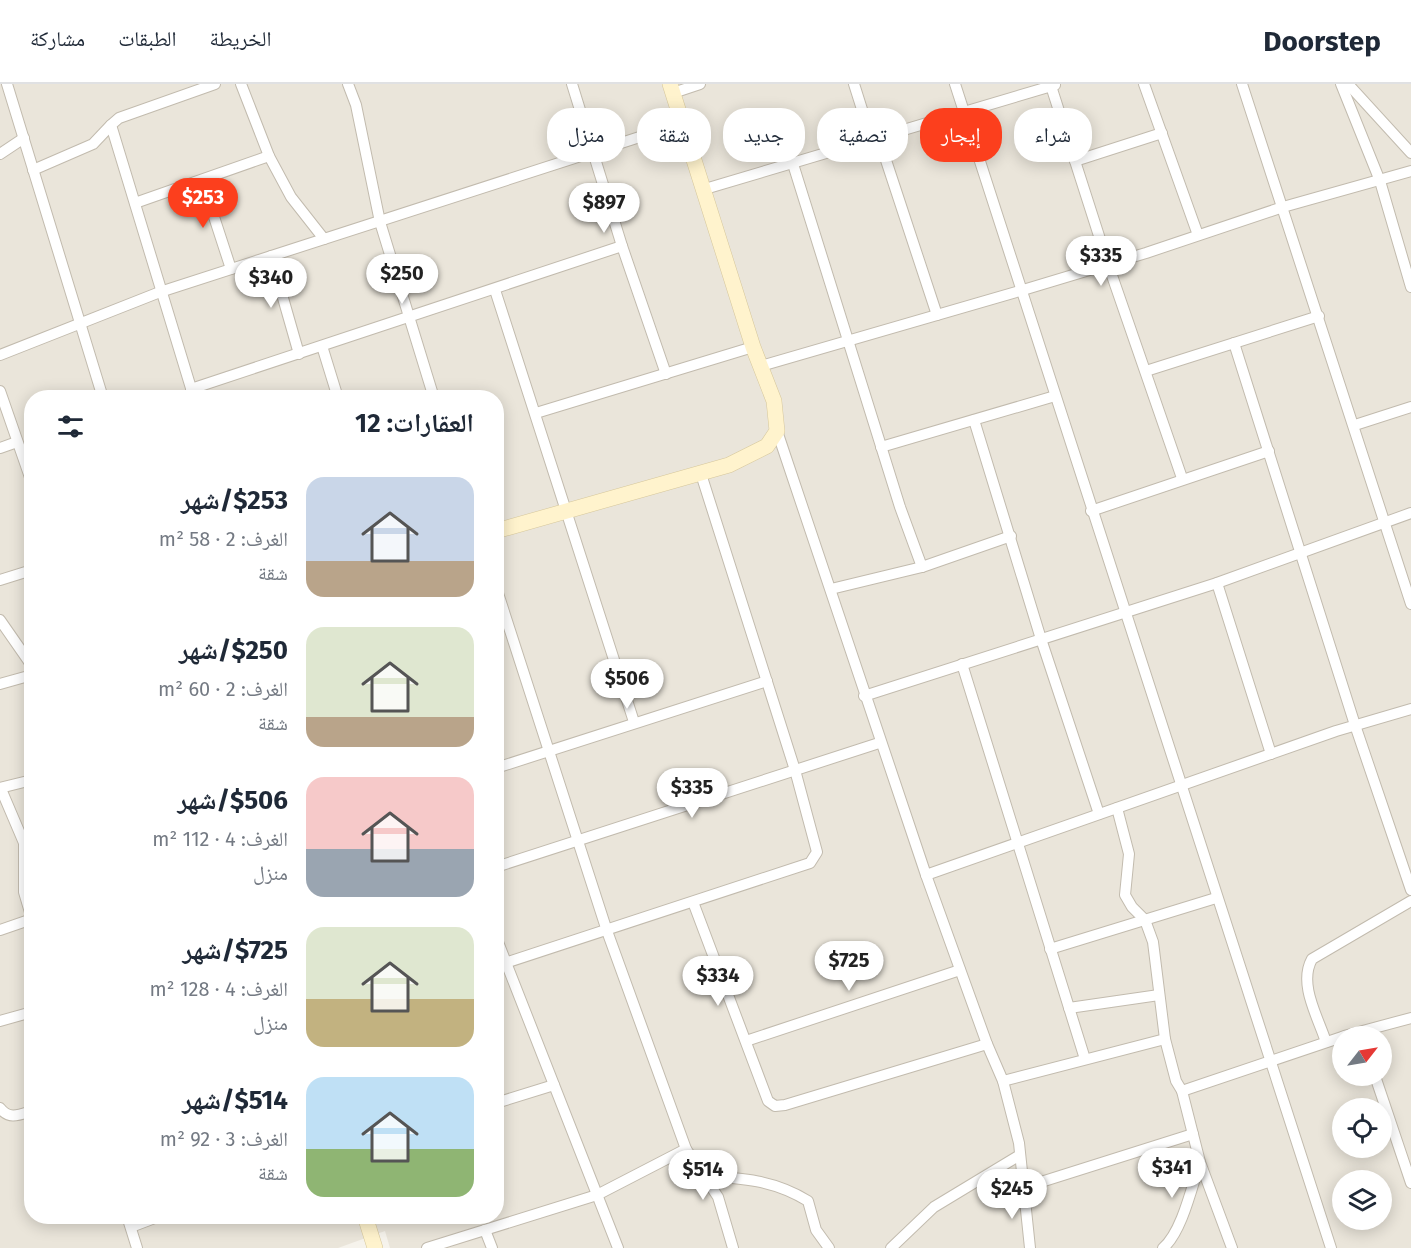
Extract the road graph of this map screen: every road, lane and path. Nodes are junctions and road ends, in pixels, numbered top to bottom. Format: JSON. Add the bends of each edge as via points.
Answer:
{"nodes":[{"id":1,"x":7,"y":84,"type":"edge"},
{"id":2,"x":215,"y":84,"type":"edge"},
{"id":3,"x":241,"y":84,"type":"edge"},
{"id":4,"x":348,"y":84,"type":"edge"},
{"id":5,"x":572,"y":84,"type":"edge"},
{"id":6,"x":700,"y":84,"type":"edge"},
{"id":7,"x":854,"y":84,"type":"edge"},
{"id":8,"x":955,"y":84,"type":"edge"},
{"id":9,"x":1144,"y":84,"type":"edge"},
{"id":10,"x":1242,"y":84,"type":"edge"},
{"id":11,"x":1341,"y":84,"type":"edge"},
{"id":12,"x":1348,"y":84,"type":"edge"},
{"id":13,"x":1054,"y":85,"type":"edge"},
{"id":14,"x":671,"y":88,"type":"edge"},
{"id":15,"x":580,"y":108,"type":"edge"},
{"id":16,"x":677,"y":108,"type":"edge"},
{"id":17,"x":863,"y":108,"type":"edge"},
{"id":18,"x":962,"y":108,"type":"edge"},
{"id":19,"x":980,"y":108,"type":"edge"},
{"id":20,"x":1060,"y":108,"type":"edge"},
{"id":21,"x":111,"y":124,"type":"junction"},
{"id":22,"x":1162,"y":133,"type":"junction"},
{"id":23,"x":24,"y":138,"type":"junction"},
{"id":24,"x":1411,"y":153,"type":"edge"},
{"id":25,"x":0,"y":154,"type":"edge"},
{"id":26,"x":269,"y":156,"type":"junction"},
{"id":27,"x":1092,"y":156,"type":"edge"},
{"id":28,"x":817,"y":157,"type":"edge"},
{"id":29,"x":566,"y":162,"type":"edge"},
{"id":30,"x":597,"y":162,"type":"edge"},
{"id":31,"x":696,"y":162,"type":"edge"},
{"id":32,"x":884,"y":162,"type":"edge"},
{"id":33,"x":980,"y":162,"type":"edge"},
{"id":34,"x":1075,"y":162,"type":"edge"},
{"id":35,"x":793,"y":164,"type":"junction"},
{"id":36,"x":33,"y":170,"type":"junction"},
{"id":37,"x":1411,"y":171,"type":"edge"},
{"id":38,"x":202,"y":180,"type":"junction"},
{"id":39,"x":1380,"y":180,"type":"junction"},
{"id":40,"x":705,"y":189,"type":"junction"},
{"id":41,"x":135,"y":203,"type":"junction"},
{"id":42,"x":1283,"y":207,"type":"junction"},
{"id":43,"x":380,"y":222,"type":"junction"},
{"id":44,"x":1198,"y":235,"type":"junction"},
{"id":45,"x":324,"y":239,"type":"junction"},
{"id":46,"x":622,"y":246,"type":"junction"},
{"id":47,"x":271,"y":256,"type":"junction"},
{"id":48,"x":1108,"y":264,"type":"junction"},
{"id":49,"x":231,"y":269,"type":"junction"},
{"id":50,"x":1411,"y":288,"type":"edge"},
{"id":51,"x":495,"y":290,"type":"junction"},
{"id":52,"x":1023,"y":290,"type":"junction"},
{"id":53,"x":160,"y":292,"type":"junction"},
{"id":54,"x":938,"y":315,"type":"junction"},
{"id":55,"x":1319,"y":316,"type":"junction"},
{"id":56,"x":408,"y":318,"type":"junction"},
{"id":57,"x":79,"y":322,"type":"junction"},
{"id":58,"x":850,"y":342,"type":"junction"},
{"id":59,"x":1234,"y":343,"type":"junction"},
{"id":60,"x":322,"y":346,"type":"junction"},
{"id":61,"x":753,"y":347,"type":"junction"},
{"id":62,"x":299,"y":354,"type":"junction"},
{"id":63,"x":0,"y":355,"type":"edge"},
{"id":64,"x":761,"y":366,"type":"junction"},
{"id":65,"x":1146,"y":371,"type":"junction"},
{"id":66,"x":666,"y":374,"type":"junction"},
{"id":67,"x":100,"y":390,"type":"edge"},
{"id":68,"x":192,"y":390,"type":"edge"},
{"id":69,"x":201,"y":390,"type":"edge"},
{"id":70,"x":336,"y":390,"type":"edge"},
{"id":71,"x":431,"y":390,"type":"edge"},
{"id":72,"x":0,"y":391,"type":"edge"},
{"id":73,"x":1055,"y":396,"type":"junction"},
{"id":74,"x":1411,"y":407,"type":"edge"},
{"id":75,"x":536,"y":413,"type":"junction"},
{"id":76,"x":974,"y":420,"type":"junction"},
{"id":77,"x":1355,"y":425,"type":"junction"},
{"id":78,"x":777,"y":431,"type":"junction"},
{"id":79,"x":17,"y":442,"type":"junction"},
{"id":80,"x":881,"y":447,"type":"junction"},
{"id":81,"x":0,"y":448,"type":"edge"},
{"id":82,"x":1269,"y":451,"type":"junction"},
{"id":83,"x":24,"y":461,"type":"edge"},
{"id":84,"x":701,"y":474,"type":"junction"},
{"id":85,"x":1182,"y":478,"type":"junction"},
{"id":86,"x":566,"y":510,"type":"junction"},
{"id":87,"x":1091,"y":511,"type":"junction"},
{"id":88,"x":1411,"y":513,"type":"edge"},
{"id":89,"x":1386,"y":520,"type":"junction"},
{"id":90,"x":504,"y":529,"type":"edge"},
{"id":91,"x":1011,"y":536,"type":"junction"},
{"id":92,"x":1302,"y":554,"type":"junction"},
{"id":93,"x":922,"y":567,"type":"junction"},
{"id":94,"x":24,"y":572,"type":"edge"},
{"id":95,"x":0,"y":580,"type":"edge"},
{"id":96,"x":1217,"y":583,"type":"junction"},
{"id":97,"x":831,"y":589,"type":"junction"},
{"id":98,"x":1411,"y":604,"type":"edge"},
{"id":99,"x":504,"y":611,"type":"edge"},
{"id":100,"x":1124,"y":611,"type":"junction"},
{"id":101,"x":0,"y":620,"type":"edge"},
{"id":102,"x":1041,"y":639,"type":"junction"},
{"id":103,"x":24,"y":654,"type":"edge"},
{"id":104,"x":962,"y":664,"type":"junction"},
{"id":105,"x":24,"y":677,"type":"edge"},
{"id":106,"x":766,"y":681,"type":"junction"},
{"id":107,"x":0,"y":684,"type":"edge"},
{"id":108,"x":864,"y":696,"type":"junction"},
{"id":109,"x":1411,"y":709,"type":"edge"},
{"id":110,"x":634,"y":722,"type":"junction"},
{"id":111,"x":1355,"y":725,"type":"junction"},
{"id":112,"x":879,"y":743,"type":"junction"},
{"id":113,"x":550,"y":751,"type":"junction"},
{"id":114,"x":1271,"y":754,"type":"junction"},
{"id":115,"x":504,"y":765,"type":"edge"},
{"id":116,"x":795,"y":770,"type":"junction"},
{"id":117,"x":24,"y":782,"type":"edge"},
{"id":118,"x":1179,"y":786,"type":"junction"},
{"id":119,"x":1,"y":789,"type":"edge"},
{"id":120,"x":1117,"y":808,"type":"junction"},
{"id":121,"x":1099,"y":814,"type":"junction"},
{"id":122,"x":580,"y":841,"type":"junction"},
{"id":123,"x":24,"y":843,"type":"edge"},
{"id":124,"x":24,"y":843,"type":"edge"},
{"id":125,"x":1016,"y":844,"type":"junction"},
{"id":126,"x":504,"y":865,"type":"edge"},
{"id":127,"x":926,"y":876,"type":"junction"},
{"id":128,"x":1411,"y":890,"type":"edge"},
{"id":129,"x":24,"y":892,"type":"edge"},
{"id":130,"x":1216,"y":898,"type":"junction"},
{"id":131,"x":1411,"y":901,"type":"edge"},
{"id":132,"x":693,"y":902,"type":"junction"},
{"id":133,"x":1145,"y":920,"type":"junction"},
{"id":134,"x":24,"y":922,"type":"edge"},
{"id":135,"x":0,"y":930,"type":"edge"},
{"id":136,"x":607,"y":931,"type":"junction"},
{"id":137,"x":1050,"y":949,"type":"junction"},
{"id":138,"x":504,"y":964,"type":"edge"},
{"id":139,"x":504,"y":970,"type":"edge"},
{"id":140,"x":960,"y":970,"type":"junction"},
{"id":141,"x":1159,"y":994,"type":"junction"},
{"id":142,"x":1070,"y":1008,"type":"junction"},
{"id":143,"x":24,"y":1014,"type":"edge"},
{"id":144,"x":1411,"y":1018,"type":"edge"},
{"id":145,"x":0,"y":1021,"type":"edge"},
{"id":146,"x":1386,"y":1026,"type":"edge"},
{"id":147,"x":1165,"y":1039,"type":"junction"},
{"id":148,"x":1332,"y":1040,"type":"edge"},
{"id":149,"x":746,"y":1041,"type":"junction"},
{"id":150,"x":1326,"y":1042,"type":"junction"},
{"id":151,"x":987,"y":1044,"type":"junction"},
{"id":152,"x":1085,"y":1059,"type":"junction"},
{"id":153,"x":1269,"y":1061,"type":"junction"},
{"id":154,"x":1004,"y":1081,"type":"junction"},
{"id":155,"x":554,"y":1084,"type":"junction"},
{"id":156,"x":1378,"y":1086,"type":"edge"},
{"id":157,"x":1182,"y":1091,"type":"junction"},
{"id":158,"x":504,"y":1100,"type":"edge"},
{"id":159,"x":0,"y":1108,"type":"edge"},
{"id":160,"x":24,"y":1113,"type":"edge"},
{"id":161,"x":1193,"y":1134,"type":"junction"},
{"id":162,"x":686,"y":1149,"type":"junction"},
{"id":163,"x":1020,"y":1155,"type":"junction"},
{"id":164,"x":1200,"y":1162,"type":"junction"},
{"id":165,"x":703,"y":1176,"type":"junction"},
{"id":166,"x":1411,"y":1183,"type":"edge"},
{"id":167,"x":1022,"y":1188,"type":"junction"},
{"id":168,"x":597,"y":1195,"type":"junction"},
{"id":169,"x":130,"y":1224,"type":"edge"},
{"id":170,"x":368,"y":1224,"type":"edge"},
{"id":171,"x":485,"y":1230,"type":"junction"},
{"id":172,"x":138,"y":1248,"type":"edge"},
{"id":173,"x":375,"y":1248,"type":"edge"},
{"id":174,"x":427,"y":1248,"type":"edge"},
{"id":175,"x":492,"y":1248,"type":"edge"},
{"id":176,"x":618,"y":1248,"type":"edge"},
{"id":177,"x":733,"y":1248,"type":"edge"},
{"id":178,"x":830,"y":1248,"type":"edge"},
{"id":179,"x":891,"y":1248,"type":"edge"},
{"id":180,"x":1030,"y":1248,"type":"edge"},
{"id":181,"x":1163,"y":1248,"type":"edge"},
{"id":182,"x":1232,"y":1248,"type":"edge"},
{"id":183,"x":1331,"y":1248,"type":"edge"}],
"edges":[{"from":1,"to":23,"type":"street"},
{"from":2,"to":21,"type":"street","via":[[118,118]]},
{"from":3,"to":26,"type":"street"},
{"from":4,"to":43,"type":"street","via":[[356,105]]},
{"from":5,"to":15,"type":"street"},
{"from":6,"to":14,"type":"street"},
{"from":7,"to":17,"type":"street"},
{"from":8,"to":18,"type":"street"},
{"from":9,"to":22,"type":"street"},
{"from":10,"to":42,"type":"street"},
{"from":11,"to":39,"type":"street"},
{"from":12,"to":24,"type":"street"},
{"from":13,"to":19,"type":"street"},
{"from":13,"to":20,"type":"street"},
{"from":14,"to":16,"type":"street"},
{"from":21,"to":36,"type":"street","via":[[93,144]]},
{"from":21,"to":41,"type":"street"},
{"from":22,"to":27,"type":"street"},
{"from":22,"to":44,"type":"street"},
{"from":23,"to":25,"type":"street"},
{"from":23,"to":36,"type":"street"},
{"from":26,"to":38,"type":"street"},
{"from":26,"to":45,"type":"street","via":[[291,197]]},
{"from":28,"to":35,"type":"street"},
{"from":29,"to":43,"type":"street"},
{"from":30,"to":46,"type":"street"},
{"from":31,"to":40,"type":"street"},
{"from":32,"to":54,"type":"street"},
{"from":33,"to":52,"type":"street"},
{"from":34,"to":48,"type":"street"},
{"from":35,"to":40,"type":"street"},
{"from":35,"to":58,"type":"street"},
{"from":36,"to":57,"type":"street"},
{"from":37,"to":39,"type":"street"},
{"from":38,"to":41,"type":"street"},
{"from":38,"to":49,"type":"street"},
{"from":39,"to":42,"type":"street"},
{"from":39,"to":50,"type":"street"},
{"from":40,"to":61,"type":"street"},
{"from":41,"to":53,"type":"street"},
{"from":42,"to":44,"type":"street"},
{"from":42,"to":55,"type":"street"},
{"from":43,"to":45,"type":"street"},
{"from":43,"to":56,"type":"street"},
{"from":44,"to":48,"type":"street"},
{"from":45,"to":47,"type":"street"},
{"from":46,"to":51,"type":"street"},
{"from":46,"to":66,"type":"street"},
{"from":47,"to":49,"type":"street"},
{"from":47,"to":62,"type":"street"},
{"from":48,"to":52,"type":"street"},
{"from":48,"to":65,"type":"street"},
{"from":49,"to":53,"type":"street"},
{"from":51,"to":56,"type":"street"},
{"from":51,"to":75,"type":"street"},
{"from":52,"to":54,"type":"street"},
{"from":52,"to":73,"type":"street"},
{"from":53,"to":57,"type":"street"},
{"from":53,"to":68,"type":"street"},
{"from":54,"to":58,"type":"street"},
{"from":55,"to":59,"type":"street"},
{"from":55,"to":77,"type":"street"},
{"from":56,"to":60,"type":"street"},
{"from":56,"to":71,"type":"street"},
{"from":57,"to":63,"type":"street"},
{"from":57,"to":67,"type":"street"},
{"from":58,"to":64,"type":"street"},
{"from":58,"to":80,"type":"street"},
{"from":59,"to":65,"type":"street"},
{"from":59,"to":82,"type":"street"},
{"from":60,"to":62,"type":"street"},
{"from":60,"to":70,"type":"street"},
{"from":61,"to":64,"type":"street"},
{"from":61,"to":66,"type":"street"},
{"from":62,"to":69,"type":"street"},
{"from":64,"to":78,"type":"street","via":[[774,401]]},
{"from":65,"to":85,"type":"street"},
{"from":66,"to":75,"type":"street"},
{"from":72,"to":79,"type":"street"},
{"from":73,"to":76,"type":"street"},
{"from":73,"to":87,"type":"street"},
{"from":74,"to":77,"type":"street"},
{"from":75,"to":86,"type":"street"},
{"from":76,"to":80,"type":"street"},
{"from":76,"to":91,"type":"street"},
{"from":77,"to":89,"type":"street"},
{"from":78,"to":84,"type":"street","via":[[767,446]]},
{"from":78,"to":97,"type":"street"},
{"from":79,"to":81,"type":"street"},
{"from":79,"to":83,"type":"street"},
{"from":80,"to":93,"type":"street"},
{"from":82,"to":85,"type":"street"},
{"from":82,"to":92,"type":"street"},
{"from":84,"to":86,"type":"street"},
{"from":84,"to":106,"type":"street"},
{"from":85,"to":87,"type":"street"},
{"from":86,"to":90,"type":"street"},
{"from":86,"to":110,"type":"street"},
{"from":87,"to":100,"type":"street"},
{"from":88,"to":89,"type":"street"},
{"from":89,"to":92,"type":"street"},
{"from":89,"to":98,"type":"street"},
{"from":91,"to":93,"type":"street"},
{"from":91,"to":102,"type":"street"},
{"from":92,"to":96,"type":"street"},
{"from":92,"to":111,"type":"street"},
{"from":93,"to":97,"type":"street"},
{"from":94,"to":95,"type":"street"},
{"from":96,"to":100,"type":"street"},
{"from":96,"to":114,"type":"street"},
{"from":97,"to":108,"type":"street"},
{"from":99,"to":113,"type":"street"},
{"from":100,"to":102,"type":"street"},
{"from":100,"to":118,"type":"street"},
{"from":101,"to":103,"type":"street"},
{"from":102,"to":104,"type":"street"},
{"from":102,"to":121,"type":"street"},
{"from":104,"to":108,"type":"street"},
{"from":104,"to":125,"type":"street"},
{"from":105,"to":107,"type":"street"},
{"from":106,"to":110,"type":"street"},
{"from":106,"to":116,"type":"street"},
{"from":108,"to":112,"type":"street"},
{"from":109,"to":111,"type":"street"},
{"from":110,"to":113,"type":"street"},
{"from":111,"to":114,"type":"street"},
{"from":111,"to":128,"type":"street"},
{"from":112,"to":116,"type":"street"},
{"from":112,"to":127,"type":"street"},
{"from":113,"to":115,"type":"street"},
{"from":113,"to":122,"type":"street"},
{"from":114,"to":118,"type":"street"},
{"from":116,"to":122,"type":"street"},
{"from":116,"to":132,"type":"street","via":[[817,845],[810,864]]},
{"from":117,"to":119,"type":"street"},
{"from":118,"to":120,"type":"street"},
{"from":118,"to":130,"type":"street"},
{"from":119,"to":123,"type":"street"},
{"from":120,"to":121,"type":"street"},
{"from":120,"to":133,"type":"street","via":[[1129,854],[1125,895]]},
{"from":121,"to":125,"type":"street"},
{"from":122,"to":126,"type":"street"},
{"from":122,"to":136,"type":"street"},
{"from":124,"to":129,"type":"street"},
{"from":125,"to":127,"type":"street"},
{"from":125,"to":137,"type":"street"},
{"from":127,"to":140,"type":"street"},
{"from":130,"to":133,"type":"street"},
{"from":130,"to":153,"type":"street"},
{"from":131,"to":150,"type":"street","via":[[1312,959],[1306,969],[1306,982]]},
{"from":132,"to":136,"type":"street"},
{"from":132,"to":149,"type":"street"},
{"from":133,"to":137,"type":"street"},
{"from":133,"to":141,"type":"street","via":[[1153,942]]},
{"from":134,"to":135,"type":"street"},
{"from":136,"to":138,"type":"street"},
{"from":136,"to":162,"type":"street"},
{"from":137,"to":142,"type":"street"},
{"from":139,"to":155,"type":"street"},
{"from":140,"to":149,"type":"street"},
{"from":140,"to":151,"type":"street"},
{"from":141,"to":142,"type":"street"},
{"from":141,"to":147,"type":"street"},
{"from":142,"to":152,"type":"street"},
{"from":143,"to":145,"type":"street"},
{"from":144,"to":146,"type":"street"},
{"from":147,"to":152,"type":"street"},
{"from":147,"to":157,"type":"street"},
{"from":148,"to":150,"type":"street"},
{"from":149,"to":151,"type":"street","via":[[768,1101],[775,1106]]},
{"from":150,"to":153,"type":"street"},
{"from":151,"to":154,"type":"street"},
{"from":152,"to":154,"type":"street"},
{"from":153,"to":157,"type":"street"},
{"from":153,"to":183,"type":"street"},
{"from":154,"to":163,"type":"street"},
{"from":155,"to":158,"type":"street"},
{"from":155,"to":168,"type":"street"},
{"from":156,"to":166,"type":"street"},
{"from":157,"to":161,"type":"street"},
{"from":159,"to":160,"type":"street","via":[[8,1115]]},
{"from":161,"to":164,"type":"street"},
{"from":161,"to":167,"type":"street"},
{"from":162,"to":165,"type":"street"},
{"from":162,"to":168,"type":"street"},
{"from":163,"to":167,"type":"street"},
{"from":163,"to":179,"type":"street","via":[[934,1207]]},
{"from":164,"to":181,"type":"street","via":[[1182,1215]]},
{"from":164,"to":182,"type":"street"},
{"from":165,"to":177,"type":"street","via":[[718,1197]]},
{"from":165,"to":178,"type":"street","via":[[755,1179],[797,1194],[808,1201],[816,1230]]},
{"from":167,"to":180,"type":"street"},
{"from":168,"to":171,"type":"street"},
{"from":168,"to":176,"type":"street"},
{"from":169,"to":172,"type":"street"},
{"from":170,"to":173,"type":"street"},
{"from":171,"to":174,"type":"street"},
{"from":171,"to":175,"type":"street"}]}
